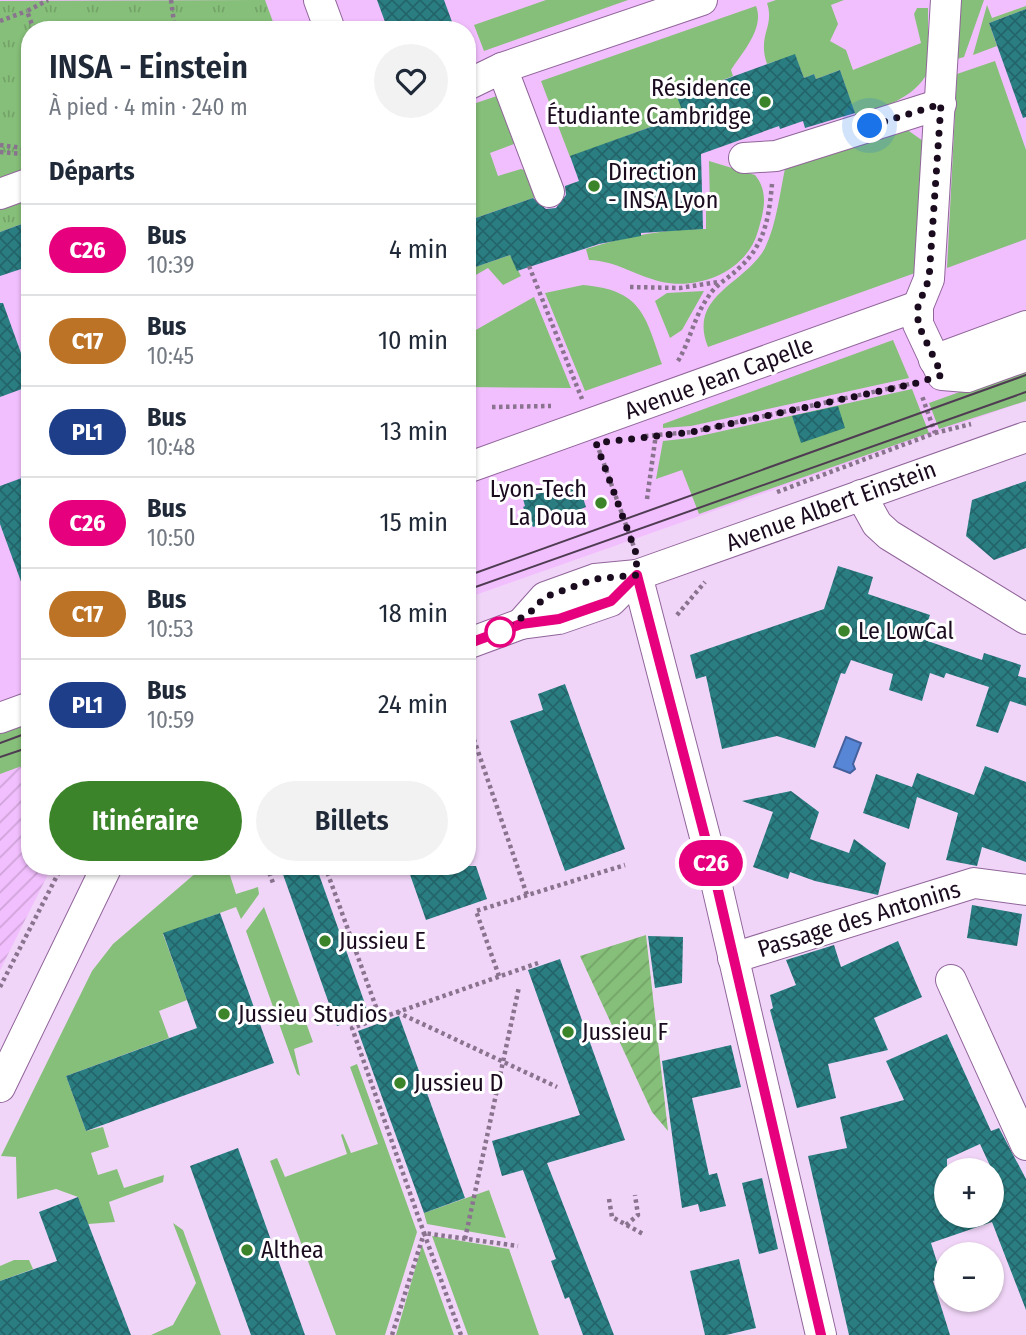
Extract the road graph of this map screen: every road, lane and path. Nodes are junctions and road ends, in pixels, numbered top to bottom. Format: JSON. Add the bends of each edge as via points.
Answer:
{"nodes":[{"id":1,"x":48,"y":0,"type":"edge"},
{"id":2,"x":171,"y":0,"type":"edge"},
{"id":3,"x":319,"y":0,"type":"edge"},
{"id":4,"x":702,"y":0,"type":"edge"},
{"id":5,"x":946,"y":0,"type":"edge"},
{"id":6,"x":27,"y":11,"type":"junction"},
{"id":7,"x":0,"y":21,"type":"edge"},
{"id":8,"x":31,"y":21,"type":"edge"},
{"id":9,"x":174,"y":21,"type":"edge"},
{"id":10,"x":327,"y":21,"type":"edge"},
{"id":11,"x":502,"y":68,"type":"junction"},
{"id":12,"x":476,"y":81,"type":"edge"},
{"id":13,"x":941,"y":104,"type":"junction"},
{"id":14,"x":0,"y":145,"type":"edge"},
{"id":15,"x":21,"y":148,"type":"edge"},
{"id":16,"x":0,"y":152,"type":"edge"},
{"id":17,"x":21,"y":154,"type":"edge"},
{"id":18,"x":776,"y":156,"type":"junction"},
{"id":19,"x":744,"y":158,"type":"dead end"},
{"id":20,"x":21,"y":186,"type":"edge"},
{"id":21,"x":550,"y":192,"type":"dead end"},
{"id":22,"x":0,"y":194,"type":"edge"},
{"id":23,"x":529,"y":266,"type":"dead end"},
{"id":24,"x":719,"y":281,"type":"junction"},
{"id":25,"x":630,"y":287,"type":"dead end"},
{"id":26,"x":918,"y":306,"type":"junction"},
{"id":27,"x":1026,"y":326,"type":"edge"},
{"id":28,"x":1026,"y":356,"type":"edge"},
{"id":29,"x":674,"y":368,"type":"dead end"},
{"id":30,"x":921,"y":371,"type":"junction"},
{"id":31,"x":583,"y":401,"type":"dead end"},
{"id":32,"x":556,"y":406,"type":"dead end"},
{"id":33,"x":492,"y":407,"type":"dead end"},
{"id":34,"x":657,"y":427,"type":"dead end"},
{"id":35,"x":944,"y":430,"type":"dead end"},
{"id":36,"x":935,"y":433,"type":"junction"},
{"id":37,"x":656,"y":435,"type":"junction"},
{"id":38,"x":1026,"y":437,"type":"edge"},
{"id":39,"x":632,"y":438,"type":"dead end"},
{"id":40,"x":596,"y":443,"type":"dead end"},
{"id":41,"x":476,"y":465,"type":"edge"},
{"id":42,"x":861,"y":495,"type":"junction"},
{"id":43,"x":768,"y":496,"type":"dead end"},
{"id":44,"x":647,"y":499,"type":"dead end"},
{"id":45,"x":637,"y":575,"type":"junction"},
{"id":46,"x":1026,"y":619,"type":"edge"},
{"id":47,"x":476,"y":641,"type":"edge"},
{"id":48,"x":21,"y":710,"type":"edge"},
{"id":49,"x":0,"y":718,"type":"edge"},
{"id":50,"x":476,"y":745,"type":"edge"},
{"id":51,"x":625,"y":865,"type":"dead end"},
{"id":52,"x":57,"y":875,"type":"edge"},
{"id":53,"x":103,"y":875,"type":"edge"},
{"id":54,"x":270,"y":875,"type":"edge"},
{"id":55,"x":328,"y":875,"type":"edge"},
{"id":56,"x":273,"y":883,"type":"dead end"},
{"id":57,"x":1026,"y":890,"type":"edge"},
{"id":58,"x":527,"y":895,"type":"junction"},
{"id":59,"x":733,"y":958,"type":"junction"},
{"id":60,"x":538,"y":963,"type":"dead end"},
{"id":61,"x":499,"y":976,"type":"junction"},
{"id":62,"x":951,"y":980,"type":"dead end"},
{"id":63,"x":0,"y":987,"type":"edge"},
{"id":64,"x":519,"y":987,"type":"dead end"},
{"id":65,"x":396,"y":1012,"type":"junction"},
{"id":66,"x":380,"y":1018,"type":"junction"},
{"id":67,"x":503,"y":1063,"type":"junction"},
{"id":68,"x":0,"y":1087,"type":"edge"},
{"id":69,"x":556,"y":1087,"type":"dead end"},
{"id":70,"x":1026,"y":1145,"type":"edge"},
{"id":71,"x":635,"y":1195,"type":"dead end"},
{"id":72,"x":609,"y":1199,"type":"dead end"},
{"id":73,"x":626,"y":1225,"type":"junction"},
{"id":74,"x":424,"y":1233,"type":"junction"},
{"id":75,"x":645,"y":1235,"type":"dead end"},
{"id":76,"x":465,"y":1239,"type":"junction"},
{"id":77,"x":518,"y":1246,"type":"dead end"},
{"id":78,"x":392,"y":1335,"type":"edge"},
{"id":79,"x":461,"y":1335,"type":"edge"},
{"id":80,"x":821,"y":1335,"type":"edge"}],
"edges":[{"from":1,"to":6,"type":"path"},
{"from":2,"to":9,"type":"path"},
{"from":3,"to":10,"type":"street"},
{"from":4,"to":11,"type":"street"},
{"from":5,"to":13,"type":"street"},
{"from":6,"to":7,"type":"path"},
{"from":6,"to":8,"type":"path"},
{"from":11,"to":12,"type":"street"},
{"from":11,"to":21,"type":"street"},
{"from":13,"to":18,"type":"street"},
{"from":13,"to":26,"type":"street","via":[[929,279]]},
{"from":14,"to":15,"type":"path"},
{"from":16,"to":17,"type":"path"},
{"from":18,"to":19,"type":"street"},
{"from":18,"to":24,"type":"path","via":[[763,239],[737,271]]},
{"from":20,"to":22,"type":"street"},
{"from":23,"to":31,"type":"path"},
{"from":24,"to":25,"type":"path","via":[[698,287]]},
{"from":24,"to":29,"type":"path"},
{"from":26,"to":30,"type":"street"},
{"from":26,"to":41,"type":"street","name":"Avenue Jean Capelle"},
{"from":27,"to":30,"type":"street"},
{"from":28,"to":30,"type":"street","via":[[967,377]]},
{"from":30,"to":36,"type":"path"},
{"from":30,"to":37,"type":"path","via":[[692,432]]},
{"from":32,"to":33,"type":"path"},
{"from":34,"to":37,"type":"path"},
{"from":35,"to":36,"type":"path"},
{"from":36,"to":43,"type":"path"},
{"from":37,"to":39,"type":"path"},
{"from":37,"to":44,"type":"path"},
{"from":38,"to":42,"type":"street","name":"Avenue Albert Einstein"},
{"from":40,"to":45,"type":"path","via":[[636,553]]},
{"from":42,"to":45,"type":"street","name":"Avenue Albert Einstein"},
{"from":42,"to":46,"type":"street","via":[[889,536]]},
{"from":45,"to":47,"type":"street","name":"Avenue Albert Einstein","via":[[611,601]]},
{"from":45,"to":59,"type":"street"},
{"from":48,"to":49,"type":"street"},
{"from":50,"to":58,"type":"path"},
{"from":51,"to":58,"type":"path"},
{"from":52,"to":63,"type":"path"},
{"from":53,"to":68,"type":"street"},
{"from":54,"to":56,"type":"path"},
{"from":55,"to":66,"type":"path"},
{"from":57,"to":59,"type":"street","name":"Passage des Antonins","via":[[974,883]]},
{"from":58,"to":61,"type":"path","via":[[476,911]]},
{"from":59,"to":80,"type":"street"},
{"from":60,"to":61,"type":"path"},
{"from":61,"to":65,"type":"path"},
{"from":62,"to":70,"type":"street"},
{"from":64,"to":67,"type":"path"},
{"from":65,"to":66,"type":"path"},
{"from":65,"to":67,"type":"path"},
{"from":66,"to":74,"type":"path","via":[[352,1028]]},
{"from":67,"to":69,"type":"path"},
{"from":67,"to":76,"type":"path"},
{"from":71,"to":73,"type":"path","via":[[638,1215]]},
{"from":72,"to":73,"type":"path","via":[[612,1217]]},
{"from":73,"to":75,"type":"path"},
{"from":74,"to":76,"type":"path"},
{"from":74,"to":78,"type":"path"},
{"from":74,"to":79,"type":"path"},
{"from":76,"to":77,"type":"path"}]}
